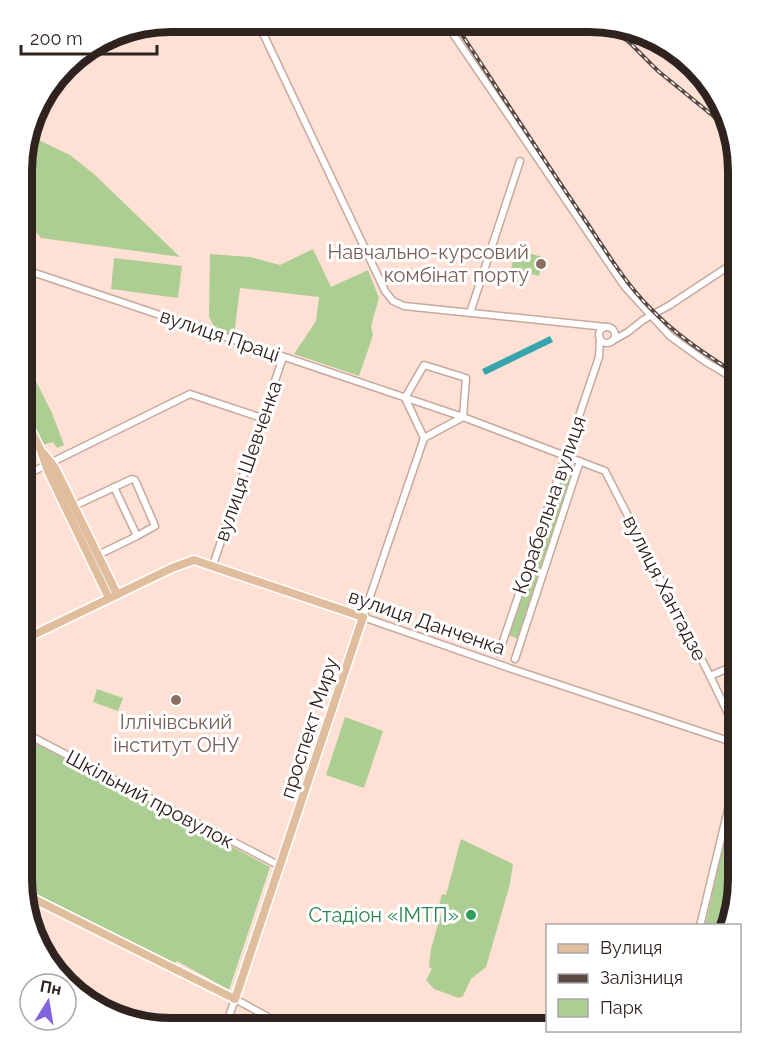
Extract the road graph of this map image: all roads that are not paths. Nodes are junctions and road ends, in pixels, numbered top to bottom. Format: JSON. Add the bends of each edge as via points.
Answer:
{"nodes":[{"id":1,"x":262,"y":32,"type":"edge"},
{"id":2,"x":452,"y":32,"type":"edge"},
{"id":3,"x":520,"y":161,"type":"dead end"},
{"id":4,"x":728,"y":267,"type":"edge"},
{"id":5,"x":35,"y":273,"type":"dead end"},
{"id":6,"x":470,"y":313,"type":"junction"},
{"id":7,"x":650,"y":316,"type":"junction"},
{"id":8,"x":582,"y":324,"type":"junction"},
{"id":9,"x":607,"y":328,"type":"junction"},
{"id":10,"x":631,"y":330,"type":"junction"},
{"id":11,"x":600,"y":338,"type":"junction"},
{"id":12,"x":611,"y":342,"type":"junction"},
{"id":13,"x":284,"y":357,"type":"junction"},
{"id":14,"x":599,"y":357,"type":"junction"},
{"id":15,"x":728,"y":375,"type":"edge"},
{"id":16,"x":405,"y":399,"type":"junction"},
{"id":17,"x":463,"y":417,"type":"junction"},
{"id":18,"x":262,"y":418,"type":"junction"},
{"id":19,"x":32,"y":438,"type":"edge"},
{"id":20,"x":424,"y":438,"type":"junction"},
{"id":21,"x":565,"y":456,"type":"junction"},
{"id":22,"x":580,"y":461,"type":"junction"},
{"id":23,"x":48,"y":464,"type":"junction"},
{"id":24,"x":32,"y":472,"type":"edge"},
{"id":25,"x":114,"y":487,"type":"junction"},
{"id":26,"x":74,"y":506,"type":"junction"},
{"id":27,"x":137,"y":536,"type":"junction"},
{"id":28,"x":98,"y":555,"type":"junction"},
{"id":29,"x":213,"y":565,"type":"junction"},
{"id":30,"x":113,"y":596,"type":"junction"},
{"id":31,"x":363,"y":617,"type":"junction"},
{"id":32,"x":32,"y":636,"type":"edge"},
{"id":33,"x":499,"y":653,"type":"dead end"},
{"id":34,"x":515,"y":659,"type":"dead end"},
{"id":35,"x":727,"y":668,"type":"edge"},
{"id":36,"x":710,"y":675,"type":"junction"},
{"id":37,"x":727,"y":711,"type":"edge"},
{"id":38,"x":32,"y":737,"type":"edge"},
{"id":39,"x":727,"y":740,"type":"edge"},
{"id":40,"x":727,"y":813,"type":"edge"},
{"id":41,"x":280,"y":866,"type":"junction"},
{"id":42,"x":33,"y":899,"type":"edge"},
{"id":43,"x":700,"y":924,"type":"edge"},
{"id":44,"x":235,"y":999,"type":"junction"},
{"id":45,"x":228,"y":1018,"type":"edge"},
{"id":46,"x":269,"y":1018,"type":"edge"}],
"edges":[{"from":1,"to":6,"type":"street","via":[[388,297],[404,306]]},
{"from":2,"to":7,"type":"street","via":[[618,277]]},
{"from":3,"to":6,"type":"street"},
{"from":4,"to":7,"type":"street"},
{"from":5,"to":13,"type":"street","name":"вулиця Праці"},
{"from":6,"to":8,"type":"street"},
{"from":7,"to":10,"type":"street"},
{"from":7,"to":15,"type":"street","via":[[686,349]]},
{"from":8,"to":9,"type":"street"},
{"from":8,"to":11,"type":"street"},
{"from":9,"to":10,"type":"street"},
{"from":9,"to":11,"type":"street","via":[[600,331]]},
{"from":9,"to":12,"type":"street","via":[[614,333]]},
{"from":10,"to":12,"type":"street"},
{"from":11,"to":12,"type":"street","via":[[604,343]]},
{"from":11,"to":14,"type":"street"},
{"from":12,"to":14,"type":"street"},
{"from":13,"to":16,"type":"street","name":"вулиця Праці"},
{"from":13,"to":18,"type":"street","name":"вулиця Шевченка"},
{"from":14,"to":21,"type":"street","name":"Корабельна вулиця"},
{"from":16,"to":17,"type":"street","name":"вулиця Праці"},
{"from":16,"to":17,"type":"street","via":[[424,365],[466,378]]},
{"from":16,"to":20,"type":"street"},
{"from":17,"to":20,"type":"street"},
{"from":17,"to":21,"type":"street"},
{"from":18,"to":23,"type":"street","via":[[190,394]]},
{"from":18,"to":29,"type":"street","name":"вулиця Шевченка"},
{"from":19,"to":23,"type":"main road"},
{"from":20,"to":31,"type":"street","name":"проспект Миру"},
{"from":21,"to":22,"type":"street"},
{"from":21,"to":33,"type":"street","name":"Корабельна вулиця"},
{"from":22,"to":34,"type":"street","name":"Корабельна вулиця"},
{"from":22,"to":36,"type":"street","name":"вулиця Хантадзе","via":[[605,471]]},
{"from":23,"to":24,"type":"street"},
{"from":23,"to":26,"type":"main road"},
{"from":23,"to":30,"type":"main road"},
{"from":25,"to":26,"type":"street"},
{"from":25,"to":27,"type":"street"},
{"from":25,"to":27,"type":"street","via":[[133,479],[155,526]]},
{"from":26,"to":28,"type":"main road"},
{"from":27,"to":28,"type":"street"},
{"from":28,"to":30,"type":"main road"},
{"from":29,"to":30,"type":"main road","name":"вулиця Данченка","via":[[188,561]]},
{"from":29,"to":31,"type":"main road","name":"вулиця Данченка"},
{"from":30,"to":32,"type":"main road","name":"вулиця Данченка"},
{"from":31,"to":39,"type":"street","name":"вулиця Данченка"},
{"from":31,"to":41,"type":"main road","name":"проспект Миру"},
{"from":35,"to":36,"type":"street"},
{"from":36,"to":37,"type":"street","name":"вулиця Хантадзе"},
{"from":38,"to":41,"type":"street","name":"Шкільний провулок"},
{"from":40,"to":43,"type":"street"},
{"from":41,"to":44,"type":"main road","name":"проспект Миру"},
{"from":42,"to":44,"type":"main road"},
{"from":44,"to":45,"type":"street","name":"проспект Миру"},
{"from":44,"to":46,"type":"street"}]}
